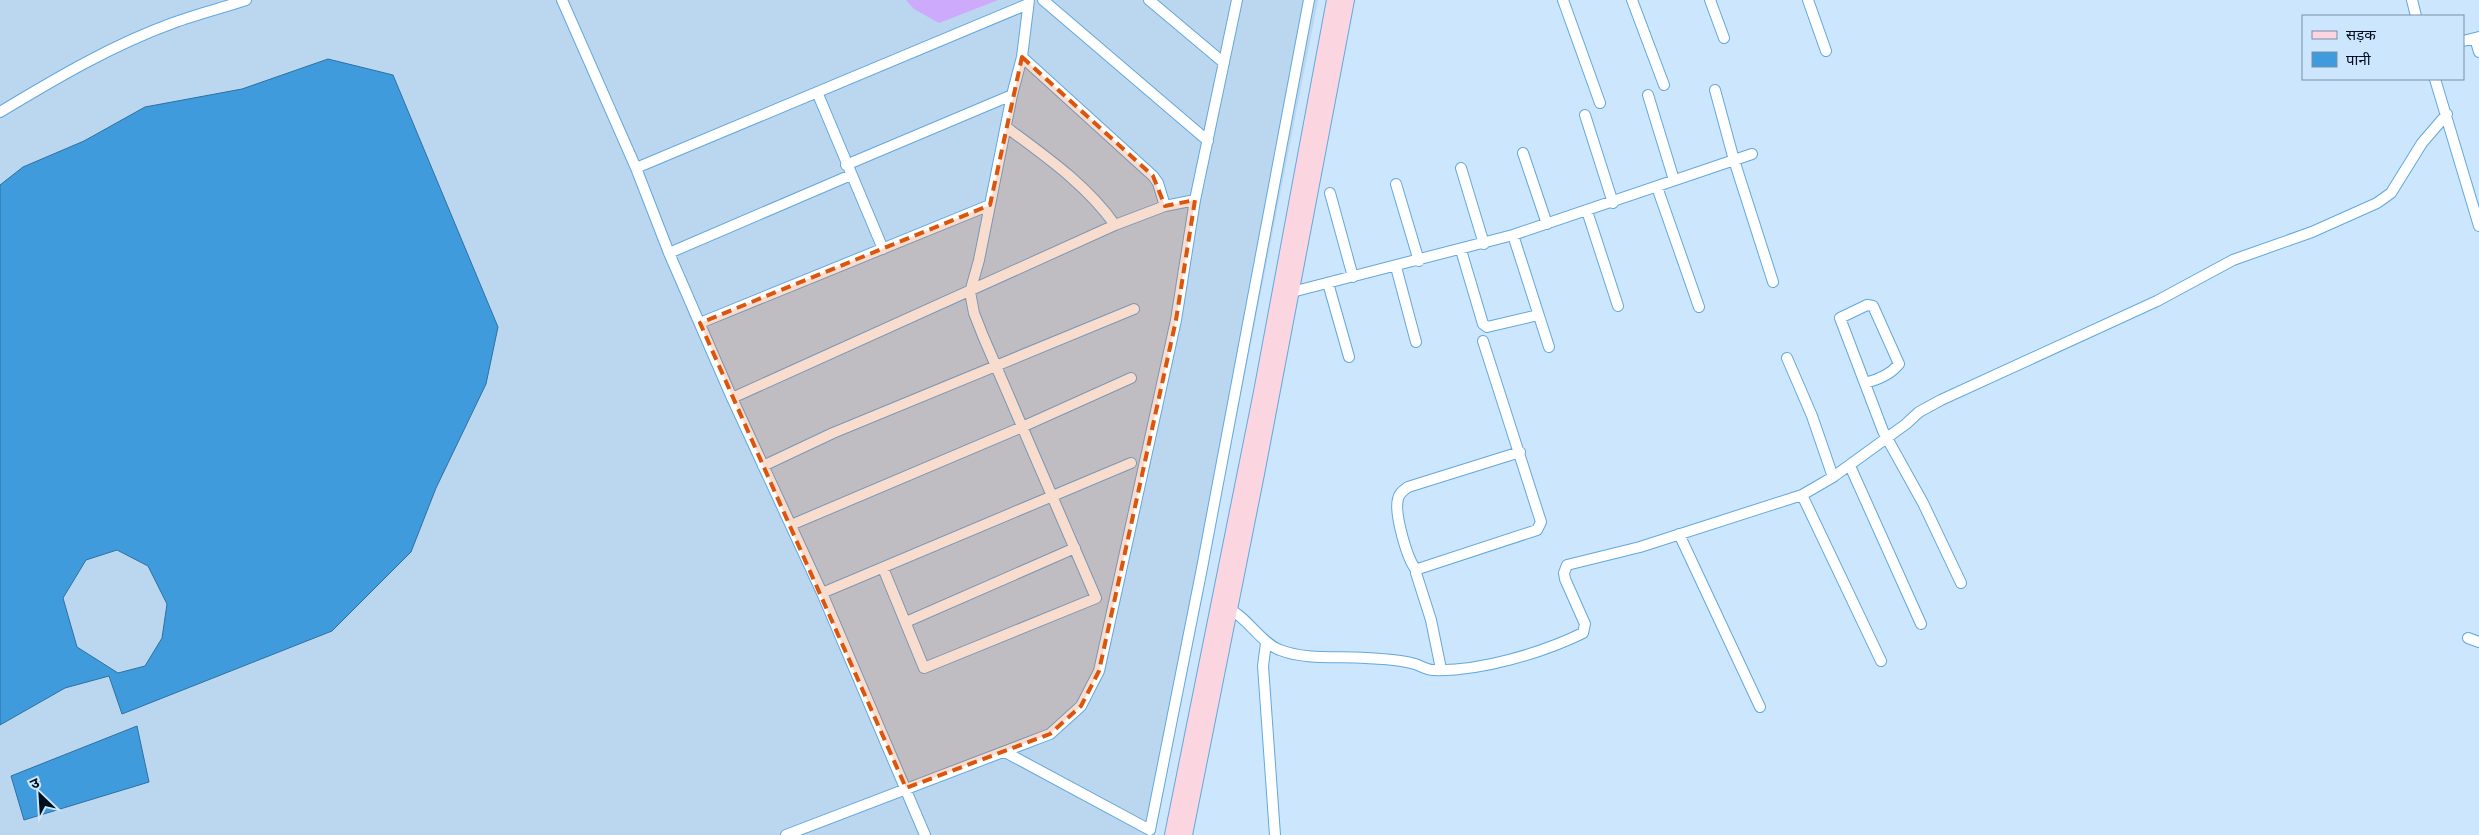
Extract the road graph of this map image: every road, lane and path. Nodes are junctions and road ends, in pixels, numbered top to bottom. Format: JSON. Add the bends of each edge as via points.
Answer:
{"nodes":[{"id":1,"x":246,"y":0,"type":"edge"},
{"id":2,"x":562,"y":0,"type":"edge"},
{"id":3,"x":1043,"y":0,"type":"edge"},
{"id":4,"x":1149,"y":0,"type":"edge"},
{"id":5,"x":1237,"y":0,"type":"edge"},
{"id":6,"x":1309,"y":0,"type":"edge"},
{"id":7,"x":1334,"y":0,"type":"edge"},
{"id":8,"x":1347,"y":0,"type":"edge"},
{"id":9,"x":1563,"y":0,"type":"edge"},
{"id":10,"x":1632,"y":0,"type":"edge"},
{"id":11,"x":1710,"y":0,"type":"edge"},
{"id":12,"x":1808,"y":0,"type":"edge"},
{"id":13,"x":2412,"y":0,"type":"edge"},
{"id":14,"x":1029,"y":2,"type":"edge"},
{"id":15,"x":2416,"y":15,"type":"edge"},
{"id":16,"x":1724,"y":38,"type":"dead end"},
{"id":17,"x":2477,"y":38,"type":"edge"},
{"id":18,"x":2464,"y":41,"type":"edge"},
{"id":19,"x":1826,"y":51,"type":"dead end"},
{"id":20,"x":2479,"y":52,"type":"edge"},
{"id":21,"x":1022,"y":58,"type":"junction"},
{"id":22,"x":1224,"y":63,"type":"junction"},
{"id":23,"x":2436,"y":80,"type":"edge"},
{"id":24,"x":1664,"y":85,"type":"dead end"},
{"id":25,"x":1715,"y":90,"type":"dead end"},
{"id":26,"x":817,"y":92,"type":"junction"},
{"id":27,"x":1012,"y":95,"type":"junction"},
{"id":28,"x":1648,"y":95,"type":"dead end"},
{"id":29,"x":1600,"y":103,"type":"dead end"},
{"id":30,"x":0,"y":112,"type":"edge"},
{"id":31,"x":2447,"y":114,"type":"junction"},
{"id":32,"x":1585,"y":115,"type":"dead end"},
{"id":33,"x":1006,"y":127,"type":"junction"},
{"id":34,"x":1208,"y":140,"type":"junction"},
{"id":35,"x":1523,"y":153,"type":"dead end"},
{"id":36,"x":1752,"y":154,"type":"dead end"},
{"id":37,"x":1734,"y":160,"type":"junction"},
{"id":38,"x":846,"y":165,"type":"junction"},
{"id":39,"x":636,"y":168,"type":"junction"},
{"id":40,"x":1461,"y":168,"type":"dead end"},
{"id":41,"x":851,"y":175,"type":"junction"},
{"id":42,"x":1674,"y":180,"type":"junction"},
{"id":43,"x":1396,"y":184,"type":"dead end"},
{"id":44,"x":1657,"y":187,"type":"junction"},
{"id":45,"x":1330,"y":192,"type":"dead end"},
{"id":46,"x":1195,"y":200,"type":"junction"},
{"id":47,"x":1613,"y":203,"type":"junction"},
{"id":48,"x":990,"y":204,"type":"junction"},
{"id":49,"x":1165,"y":206,"type":"junction"},
{"id":50,"x":2477,"y":209,"type":"edge"},
{"id":51,"x":1587,"y":211,"type":"junction"},
{"id":52,"x":1547,"y":224,"type":"junction"},
{"id":53,"x":1116,"y":225,"type":"junction"},
{"id":54,"x":2479,"y":226,"type":"edge"},
{"id":55,"x":1513,"y":235,"type":"junction"},
{"id":56,"x":1484,"y":244,"type":"junction"},
{"id":57,"x":883,"y":249,"type":"junction"},
{"id":58,"x":1461,"y":250,"type":"junction"},
{"id":59,"x":669,"y":253,"type":"junction"},
{"id":60,"x":1419,"y":261,"type":"junction"},
{"id":61,"x":1396,"y":267,"type":"junction"},
{"id":62,"x":1353,"y":277,"type":"junction"},
{"id":63,"x":1773,"y":282,"type":"dead end"},
{"id":64,"x":1328,"y":283,"type":"junction"},
{"id":65,"x":970,"y":292,"type":"junction"},
{"id":66,"x":1286,"y":292,"type":"junction"},
{"id":67,"x":1618,"y":306,"type":"dead end"},
{"id":68,"x":1698,"y":307,"type":"dead end"},
{"id":69,"x":1134,"y":309,"type":"dead end"},
{"id":70,"x":1538,"y":315,"type":"junction"},
{"id":71,"x":700,"y":323,"type":"junction"},
{"id":72,"x":1483,"y":341,"type":"dead end"},
{"id":73,"x":1416,"y":342,"type":"dead end"},
{"id":74,"x":1549,"y":347,"type":"dead end"},
{"id":75,"x":1349,"y":357,"type":"dead end"},
{"id":76,"x":1787,"y":358,"type":"dead end"},
{"id":77,"x":996,"y":366,"type":"junction"},
{"id":78,"x":1131,"y":378,"type":"dead end"},
{"id":79,"x":1865,"y":383,"type":"junction"},
{"id":80,"x":732,"y":398,"type":"junction"},
{"id":81,"x":1022,"y":427,"type":"junction"},
{"id":82,"x":1888,"y":437,"type":"junction"},
{"id":83,"x":1520,"y":452,"type":"junction"},
{"id":84,"x":1131,"y":463,"type":"dead end"},
{"id":85,"x":763,"y":466,"type":"junction"},
{"id":86,"x":1850,"y":466,"type":"junction"},
{"id":87,"x":1833,"y":478,"type":"junction"},
{"id":88,"x":1802,"y":494,"type":"junction"},
{"id":89,"x":1053,"y":496,"type":"junction"},
{"id":90,"x":791,"y":525,"type":"junction"},
{"id":91,"x":1679,"y":534,"type":"junction"},
{"id":92,"x":1075,"y":548,"type":"junction"},
{"id":93,"x":883,"y":568,"type":"junction"},
{"id":94,"x":1417,"y":571,"type":"junction"},
{"id":95,"x":1961,"y":583,"type":"dead end"},
{"id":96,"x":822,"y":594,"type":"junction"},
{"id":97,"x":1224,"y":609,"type":"junction"},
{"id":98,"x":906,"y":622,"type":"junction"},
{"id":99,"x":1921,"y":624,"type":"dead end"},
{"id":100,"x":2468,"y":638,"type":"dead end"},
{"id":101,"x":2479,"y":642,"type":"edge"},
{"id":102,"x":1266,"y":643,"type":"junction"},
{"id":103,"x":1880,"y":661,"type":"dead end"},
{"id":104,"x":1441,"y":669,"type":"junction"},
{"id":105,"x":1760,"y":707,"type":"dead end"},
{"id":106,"x":1005,"y":752,"type":"junction"},
{"id":107,"x":906,"y":788,"type":"junction"},
{"id":108,"x":786,"y":835,"type":"edge"},
{"id":109,"x":925,"y":835,"type":"edge"},
{"id":110,"x":1172,"y":835,"type":"edge"},
{"id":111,"x":1185,"y":835,"type":"edge"},
{"id":112,"x":1275,"y":835,"type":"edge"}],
"edges":[{"from":1,"to":30,"type":"street","via":[[172,23],[127,43],[69,70]]},
{"from":2,"to":39,"type":"street"},
{"from":3,"to":34,"type":"street"},
{"from":4,"to":22,"type":"street"},
{"from":5,"to":22,"type":"street"},
{"from":6,"to":106,"type":"street","via":[[1150,830]]},
{"from":7,"to":66,"type":"street"},
{"from":8,"to":66,"type":"street"},
{"from":9,"to":29,"type":"street"},
{"from":10,"to":24,"type":"street"},
{"from":11,"to":16,"type":"street"},
{"from":12,"to":19,"type":"street"},
{"from":13,"to":15,"type":"street"},
{"from":14,"to":21,"type":"street"},
{"from":14,"to":26,"type":"street"},
{"from":17,"to":18,"type":"street"},
{"from":17,"to":20,"type":"street"},
{"from":21,"to":27,"type":"street"},
{"from":21,"to":49,"type":"street","via":[[1153,176]]},
{"from":22,"to":34,"type":"street"},
{"from":23,"to":31,"type":"street"},
{"from":25,"to":37,"type":"street"},
{"from":26,"to":38,"type":"street"},
{"from":26,"to":39,"type":"street"},
{"from":27,"to":33,"type":"street"},
{"from":27,"to":38,"type":"street"},
{"from":28,"to":42,"type":"street"},
{"from":31,"to":50,"type":"street"},
{"from":31,"to":82,"type":"street","via":[[2422,143],[2391,193],[2377,203],[2312,232],[2233,260],[2157,301],[1941,400],[1919,412]]},
{"from":32,"to":47,"type":"street"},
{"from":33,"to":48,"type":"street"},
{"from":33,"to":53,"type":"street","via":[[1055,164],[1102,206]]},
{"from":34,"to":46,"type":"street"},
{"from":35,"to":52,"type":"street"},
{"from":36,"to":37,"type":"street"},
{"from":37,"to":42,"type":"street"},
{"from":37,"to":63,"type":"street"},
{"from":38,"to":41,"type":"street"},
{"from":39,"to":59,"type":"street"},
{"from":40,"to":56,"type":"street"},
{"from":41,"to":57,"type":"street"},
{"from":41,"to":59,"type":"street"},
{"from":42,"to":44,"type":"street"},
{"from":43,"to":60,"type":"street"},
{"from":44,"to":47,"type":"street"},
{"from":44,"to":68,"type":"street"},
{"from":45,"to":62,"type":"street"},
{"from":46,"to":49,"type":"street"},
{"from":46,"to":106,"type":"street","via":[[1176,320],[1099,670],[1081,706],[1050,734]]},
{"from":47,"to":51,"type":"street"},
{"from":48,"to":57,"type":"street"},
{"from":48,"to":65,"type":"street"},
{"from":49,"to":53,"type":"street"},
{"from":50,"to":54,"type":"street"},
{"from":51,"to":52,"type":"street"},
{"from":51,"to":67,"type":"street"},
{"from":52,"to":55,"type":"street"},
{"from":53,"to":65,"type":"street"},
{"from":55,"to":56,"type":"street"},
{"from":55,"to":70,"type":"street"},
{"from":56,"to":58,"type":"street"},
{"from":57,"to":71,"type":"street"},
{"from":58,"to":60,"type":"street"},
{"from":58,"to":70,"type":"street","via":[[1483,324],[1497,326]]},
{"from":59,"to":71,"type":"street"},
{"from":60,"to":61,"type":"street"},
{"from":61,"to":62,"type":"street"},
{"from":61,"to":73,"type":"street"},
{"from":62,"to":64,"type":"street"},
{"from":64,"to":66,"type":"street"},
{"from":64,"to":75,"type":"street"},
{"from":65,"to":77,"type":"street","via":[[974,313]]},
{"from":65,"to":80,"type":"street"},
{"from":66,"to":97,"type":"street"},
{"from":69,"to":77,"type":"street"},
{"from":70,"to":74,"type":"street"},
{"from":71,"to":80,"type":"street"},
{"from":72,"to":83,"type":"street"},
{"from":76,"to":87,"type":"street","via":[[1812,416]]},
{"from":77,"to":81,"type":"street"},
{"from":77,"to":85,"type":"street","via":[[833,433]]},
{"from":78,"to":81,"type":"street"},
{"from":79,"to":79,"type":"street","via":[[1895,370],[1899,364],[1873,306],[1867,305],[1840,318]]},
{"from":79,"to":82,"type":"street"},
{"from":80,"to":85,"type":"street"},
{"from":81,"to":89,"type":"street"},
{"from":81,"to":90,"type":"street"},
{"from":82,"to":86,"type":"street"},
{"from":82,"to":95,"type":"street"},
{"from":83,"to":94,"type":"street","via":[[1541,522],[1537,530]]},
{"from":83,"to":94,"type":"street","via":[[1408,487],[1401,492],[1397,500],[1402,535],[1410,564]]},
{"from":84,"to":89,"type":"street"},
{"from":85,"to":90,"type":"street"},
{"from":86,"to":87,"type":"street"},
{"from":86,"to":99,"type":"street"},
{"from":87,"to":88,"type":"street"},
{"from":88,"to":91,"type":"street"},
{"from":88,"to":103,"type":"street"},
{"from":89,"to":92,"type":"street"},
{"from":89,"to":93,"type":"street"},
{"from":90,"to":96,"type":"street"},
{"from":91,"to":104,"type":"street","via":[[1567,565],[1564,574],[1585,624],[1583,634],[1520,657]]},
{"from":91,"to":105,"type":"street"},
{"from":92,"to":98,"type":"street"},
{"from":92,"to":98,"type":"street","via":[[1096,598],[924,668]]},
{"from":93,"to":96,"type":"street"},
{"from":93,"to":98,"type":"street"},
{"from":94,"to":104,"type":"street"},
{"from":96,"to":107,"type":"street"},
{"from":97,"to":102,"type":"street"},
{"from":97,"to":110,"type":"street"},
{"from":97,"to":111,"type":"street"},
{"from":100,"to":101,"type":"street"},
{"from":102,"to":104,"type":"street","via":[[1280,650],[1306,654],[1392,660],[1432,670]]},
{"from":102,"to":112,"type":"street","via":[[1263,666]]},
{"from":106,"to":107,"type":"street"},
{"from":107,"to":108,"type":"street"},
{"from":107,"to":109,"type":"street"}]}
